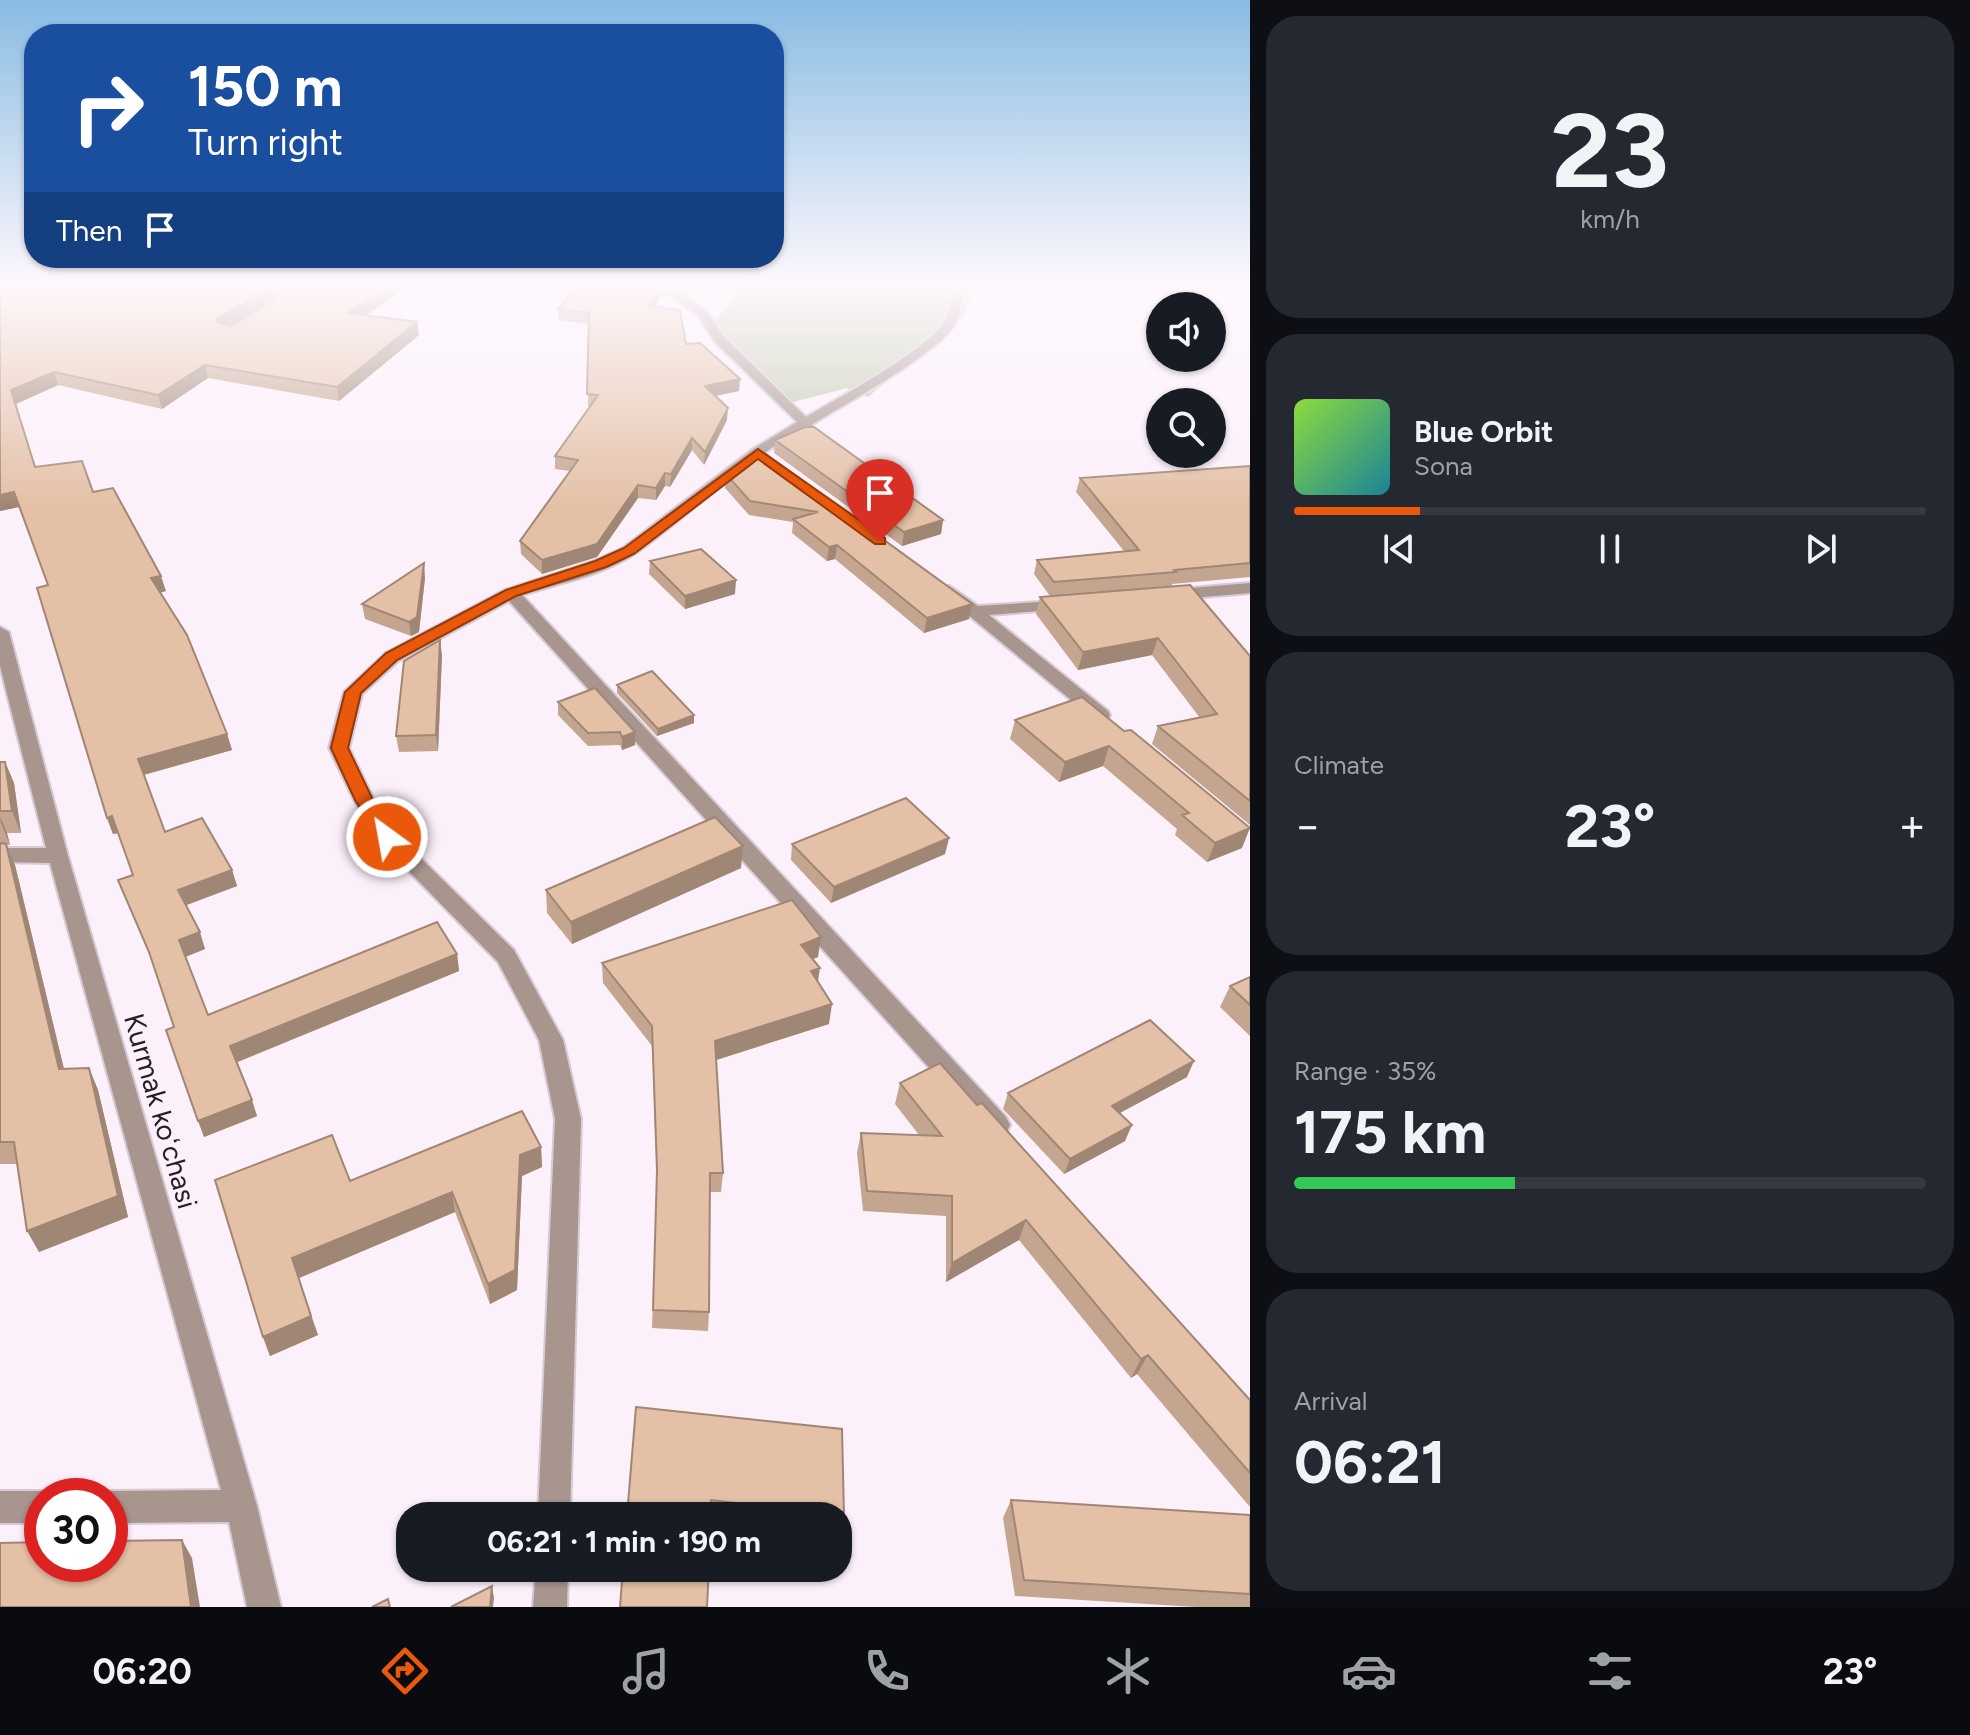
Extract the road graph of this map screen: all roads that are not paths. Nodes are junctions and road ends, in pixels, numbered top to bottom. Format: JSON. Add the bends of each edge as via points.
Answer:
{"nodes":[{"id":1,"x":738,"y":358,"type":"edge"},
{"id":2,"x":910,"y":358,"type":"edge"},
{"id":3,"x":807,"y":425,"type":"junction"},
{"id":4,"x":938,"y":583,"type":"edge"},
{"id":5,"x":1250,"y":588,"type":"edge"},
{"id":6,"x":511,"y":593,"type":"junction"},
{"id":7,"x":1144,"y":597,"type":"edge"},
{"id":8,"x":1083,"y":602,"type":"edge"},
{"id":9,"x":977,"y":611,"type":"junction"},
{"id":10,"x":0,"y":632,"type":"edge"},
{"id":11,"x":1120,"y":731,"type":"edge"},
{"id":12,"x":0,"y":855,"type":"edge"},
{"id":13,"x":58,"y":856,"type":"junction"},
{"id":14,"x":1014,"y":1144,"type":"edge"},
{"id":15,"x":554,"y":1502,"type":"edge"},
{"id":16,"x":241,"y":1506,"type":"junction"},
{"id":17,"x":0,"y":1507,"type":"edge"},
{"id":18,"x":24,"y":1507,"type":"edge"},
{"id":19,"x":128,"y":1507,"type":"edge"},
{"id":20,"x":551,"y":1582,"type":"edge"},
{"id":21,"x":264,"y":1607,"type":"edge"},
{"id":22,"x":550,"y":1607,"type":"edge"}],
"edges":[{"from":1,"to":3,"type":"street"},
{"from":2,"to":3,"type":"street"},
{"from":3,"to":6,"type":"street","via":[[629,551]]},
{"from":4,"to":9,"type":"street"},
{"from":5,"to":7,"type":"street"},
{"from":6,"to":14,"type":"street"},
{"from":6,"to":15,"type":"street","via":[[382,665],[353,692],[339,748],[387,837],[506,956],[551,1040],[568,1119]]},
{"from":8,"to":9,"type":"street"},
{"from":9,"to":11,"type":"street"},
{"from":10,"to":13,"type":"street","name":"Kurmak koʻchasi"},
{"from":12,"to":13,"type":"street"},
{"from":13,"to":16,"type":"street","name":"Kurmak koʻchasi"},
{"from":16,"to":19,"type":"street"},
{"from":16,"to":21,"type":"street","name":"Kurmak koʻchasi"},
{"from":17,"to":18,"type":"street"},
{"from":20,"to":22,"type":"street"}]}
